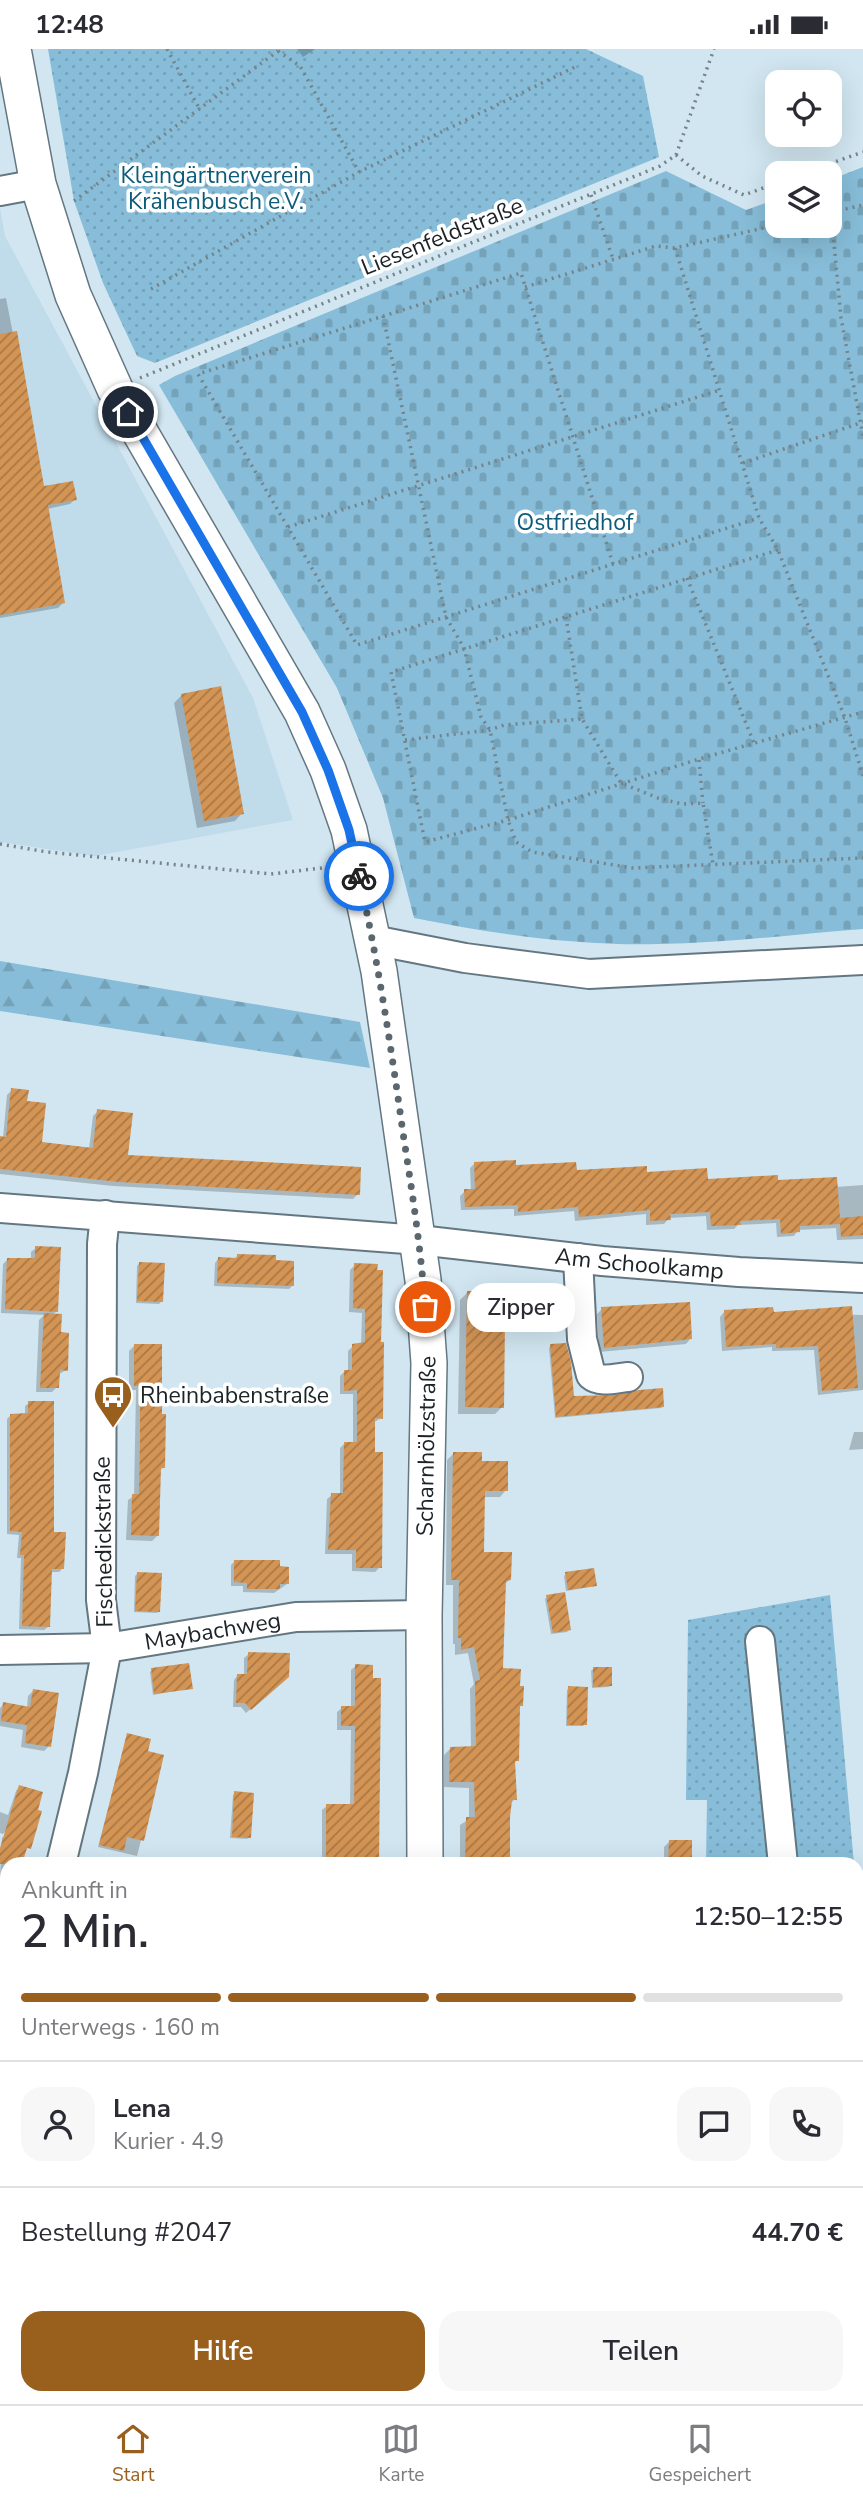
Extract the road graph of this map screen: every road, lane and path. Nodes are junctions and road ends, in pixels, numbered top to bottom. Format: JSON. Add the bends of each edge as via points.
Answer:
{"nodes":[{"id":1,"x":13,"y":49,"type":"edge"},
{"id":2,"x":167,"y":49,"type":"edge"},
{"id":3,"x":715,"y":49,"type":"edge"},
{"id":4,"x":277,"y":50,"type":"edge"},
{"id":5,"x":575,"y":67,"type":"dead end"},
{"id":6,"x":199,"y":108,"type":"junction"},
{"id":7,"x":863,"y":152,"type":"edge"},
{"id":8,"x":676,"y":155,"type":"junction"},
{"id":9,"x":837,"y":161,"type":"edge"},
{"id":10,"x":359,"y":173,"type":"junction"},
{"id":11,"x":765,"y":187,"type":"edge"},
{"id":12,"x":0,"y":191,"type":"edge"},
{"id":13,"x":591,"y":195,"type":"junction"},
{"id":14,"x":42,"y":199,"type":"junction"},
{"id":15,"x":863,"y":205,"type":"edge"},
{"id":16,"x":842,"y":210,"type":"edge"},
{"id":17,"x":765,"y":228,"type":"edge"},
{"id":18,"x":833,"y":238,"type":"edge"},
{"id":19,"x":675,"y":248,"type":"junction"},
{"id":20,"x":613,"y":259,"type":"junction"},
{"id":21,"x":525,"y":286,"type":"junction"},
{"id":22,"x":151,"y":289,"type":"dead end"},
{"id":23,"x":383,"y":316,"type":"junction"},
{"id":24,"x":115,"y":389,"type":"junction"},
{"id":25,"x":720,"y":390,"type":"junction"},
{"id":26,"x":861,"y":422,"type":"edge"},
{"id":27,"x":863,"y":436,"type":"edge"},
{"id":28,"x":572,"y":437,"type":"junction"},
{"id":29,"x":743,"y":463,"type":"junction"},
{"id":30,"x":419,"y":484,"type":"junction"},
{"id":31,"x":759,"y":518,"type":"junction"},
{"id":32,"x":288,"y":527,"type":"junction"},
{"id":33,"x":778,"y":550,"type":"junction"},
{"id":34,"x":613,"y":564,"type":"junction"},
{"id":35,"x":687,"y":578,"type":"junction"},
{"id":36,"x":446,"y":617,"type":"junction"},
{"id":37,"x":566,"y":617,"type":"junction"},
{"id":38,"x":464,"y":648,"type":"junction"},
{"id":39,"x":863,"y":712,"type":"edge"},
{"id":40,"x":845,"y":718,"type":"junction"},
{"id":41,"x":582,"y":719,"type":"junction"},
{"id":42,"x":490,"y":730,"type":"junction"},
{"id":43,"x":405,"y":740,"type":"junction"},
{"id":44,"x":754,"y":743,"type":"junction"},
{"id":45,"x":699,"y":759,"type":"junction"},
{"id":46,"x":863,"y":775,"type":"edge"},
{"id":47,"x":621,"y":783,"type":"junction"},
{"id":48,"x":703,"y":803,"type":"junction"},
{"id":49,"x":508,"y":820,"type":"junction"},
{"id":50,"x":0,"y":844,"type":"edge"},
{"id":51,"x":863,"y":857,"type":"edge"},
{"id":52,"x":356,"y":864,"type":"junction"},
{"id":53,"x":713,"y":865,"type":"junction"},
{"id":54,"x":376,"y":956,"type":"junction"},
{"id":55,"x":863,"y":960,"type":"edge"},
{"id":56,"x":0,"y":1209,"type":"edge"},
{"id":57,"x":105,"y":1215,"type":"junction"},
{"id":58,"x":419,"y":1240,"type":"junction"},
{"id":59,"x":578,"y":1258,"type":"junction"},
{"id":60,"x":863,"y":1278,"type":"edge"},
{"id":61,"x":628,"y":1377,"type":"dead end"},
{"id":62,"x":424,"y":1615,"type":"junction"},
{"id":63,"x":760,"y":1641,"type":"dead end"},
{"id":64,"x":107,"y":1648,"type":"junction"},
{"id":65,"x":0,"y":1650,"type":"edge"},
{"id":66,"x":63,"y":1857,"type":"edge"},
{"id":67,"x":425,"y":1857,"type":"edge"},
{"id":68,"x":782,"y":1857,"type":"edge"}],
"edges":[{"from":1,"to":14,"type":"main road","name":"Scharnhölzstraße"},
{"from":2,"to":6,"type":"path"},
{"from":3,"to":8,"type":"path"},
{"from":4,"to":6,"type":"path"},
{"from":4,"to":10,"type":"path","via":[[300,66]]},
{"from":5,"to":10,"type":"path"},
{"from":6,"to":14,"type":"path","via":[[74,201]]},
{"from":7,"to":9,"type":"path"},
{"from":8,"to":11,"type":"path","via":[[702,176],[744,195]]},
{"from":8,"to":13,"type":"path","name":"Liesenfeldstraße"},
{"from":10,"to":22,"type":"path"},
{"from":12,"to":14,"type":"street"},
{"from":13,"to":20,"type":"path"},
{"from":13,"to":24,"type":"path","name":"Liesenfeldstraße"},
{"from":14,"to":24,"type":"main road","name":"Scharnhölzstraße","via":[[73,295]]},
{"from":15,"to":16,"type":"path"},
{"from":17,"to":19,"type":"path"},
{"from":18,"to":26,"type":"path","via":[[841,318]]},
{"from":19,"to":20,"type":"path","via":[[656,246]]},
{"from":19,"to":25,"type":"path"},
{"from":20,"to":21,"type":"path"},
{"from":21,"to":23,"type":"path","via":[[521,273]]},
{"from":21,"to":28,"type":"path"},
{"from":23,"to":30,"type":"path"},
{"from":23,"to":32,"type":"path","via":[[198,374]]},
{"from":24,"to":52,"type":"main road","name":"Scharnhölzstraße","via":[[302,712],[328,770]]},
{"from":25,"to":28,"type":"path"},
{"from":25,"to":29,"type":"path"},
{"from":26,"to":27,"type":"path"},
{"from":26,"to":29,"type":"path"},
{"from":28,"to":30,"type":"path"},
{"from":28,"to":34,"type":"path"},
{"from":29,"to":31,"type":"path"},
{"from":30,"to":32,"type":"path"},
{"from":30,"to":36,"type":"path"},
{"from":31,"to":33,"type":"path"},
{"from":31,"to":34,"type":"path"},
{"from":32,"to":36,"type":"path","via":[[357,645]]},
{"from":33,"to":35,"type":"path"},
{"from":33,"to":40,"type":"path"},
{"from":34,"to":36,"type":"path"},
{"from":35,"to":37,"type":"path"},
{"from":35,"to":44,"type":"path"},
{"from":36,"to":38,"type":"path"},
{"from":37,"to":38,"type":"path"},
{"from":37,"to":41,"type":"path"},
{"from":38,"to":42,"type":"path","via":[[481,717]]},
{"from":38,"to":43,"type":"path","via":[[391,672]]},
{"from":39,"to":40,"type":"path"},
{"from":40,"to":44,"type":"path"},
{"from":40,"to":46,"type":"path"},
{"from":41,"to":42,"type":"path"},
{"from":41,"to":47,"type":"path"},
{"from":42,"to":43,"type":"path"},
{"from":42,"to":49,"type":"path"},
{"from":43,"to":49,"type":"path","via":[[425,842]]},
{"from":44,"to":45,"type":"path"},
{"from":45,"to":47,"type":"path"},
{"from":45,"to":48,"type":"path"},
{"from":47,"to":48,"type":"path","via":[[682,804]]},
{"from":47,"to":49,"type":"path"},
{"from":48,"to":53,"type":"path"},
{"from":49,"to":53,"type":"path","via":[[516,842],[531,852],[633,868]]},
{"from":50,"to":52,"type":"path","via":[[271,874]]},
{"from":51,"to":53,"type":"path"},
{"from":52,"to":54,"type":"main road","name":"Scharnhölzstraße"},
{"from":54,"to":55,"type":"street","via":[[465,958],[589,974]]},
{"from":54,"to":58,"type":"main road","name":"Scharnhölzstraße"},
{"from":56,"to":57,"type":"street"},
{"from":57,"to":58,"type":"street"},
{"from":57,"to":64,"type":"street","name":"Fischedickstraße","via":[[101,1600]]},
{"from":58,"to":59,"type":"street","name":"Am Schoolkamp"},
{"from":58,"to":62,"type":"main road","name":"Scharnhölzstraße","via":[[429,1363]]},
{"from":59,"to":60,"type":"street","name":"Am Schoolkamp"},
{"from":59,"to":61,"type":"street","via":[[582,1339],[591,1375],[602,1380]]},
{"from":62,"to":64,"type":"street","name":"Maybachweg","via":[[296,1617]]},
{"from":62,"to":67,"type":"main road","name":"Scharnhölzstraße"},
{"from":63,"to":68,"type":"street"},
{"from":64,"to":65,"type":"street","name":"Maybachweg"},
{"from":64,"to":66,"type":"street","name":"Fischedickstraße"}]}
